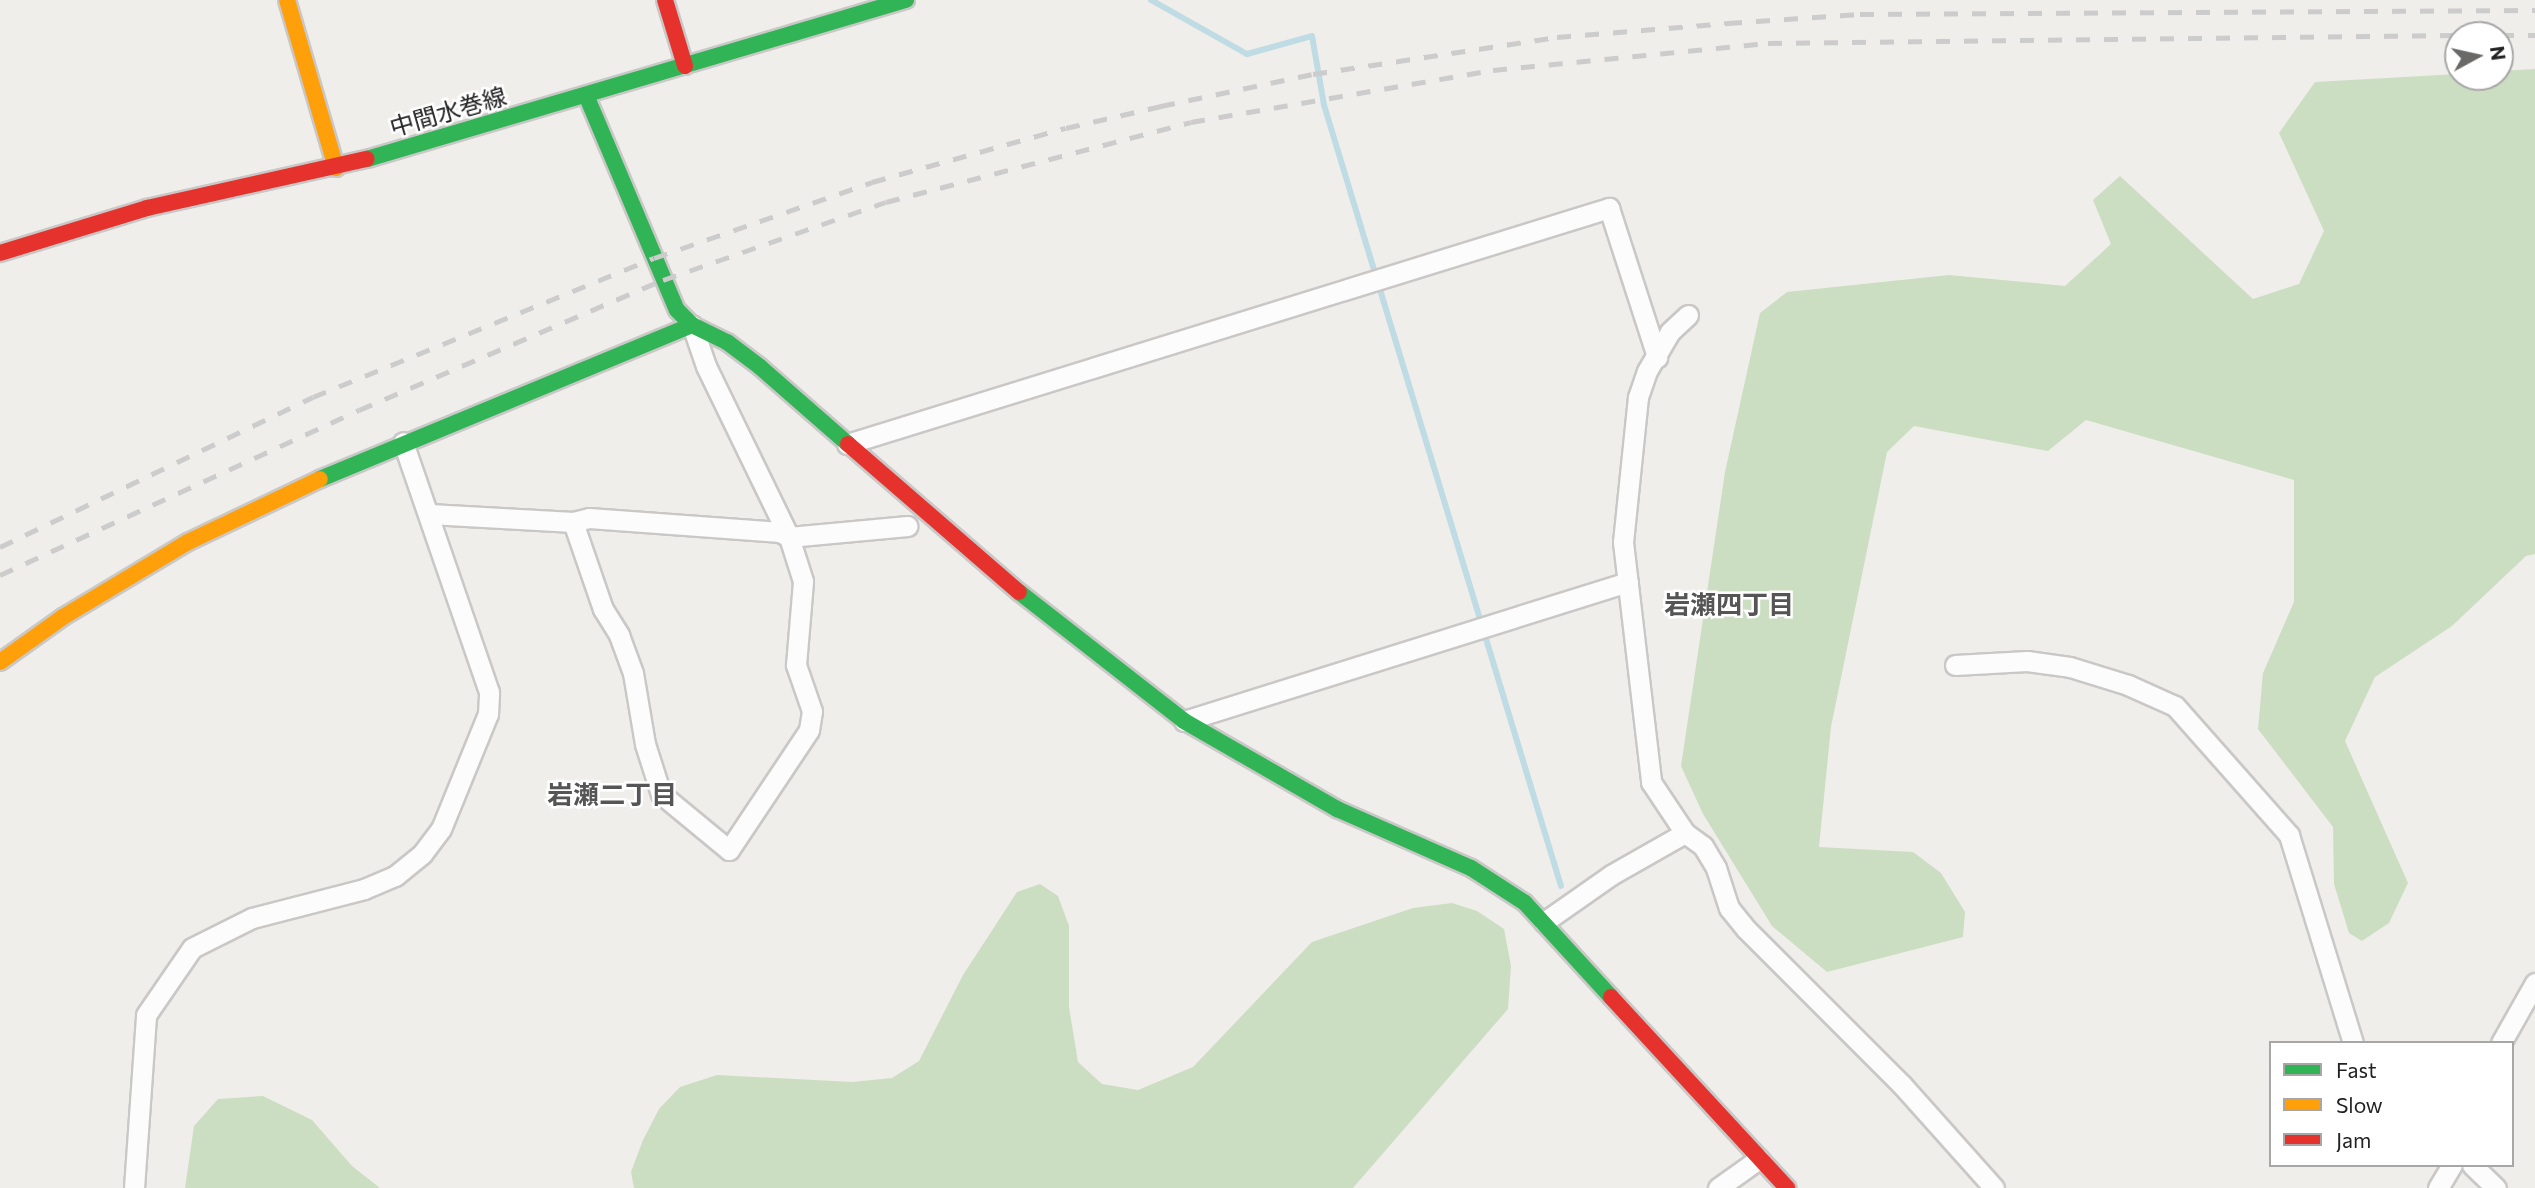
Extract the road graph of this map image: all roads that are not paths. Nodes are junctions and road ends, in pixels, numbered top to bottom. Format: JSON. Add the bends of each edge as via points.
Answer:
{"nodes":[{"id":1,"x":287,"y":0,"type":"edge"},
{"id":2,"x":665,"y":0,"type":"edge"},
{"id":3,"x":906,"y":0,"type":"edge"},
{"id":4,"x":685,"y":66,"type":"junction"},
{"id":5,"x":586,"y":94,"type":"junction"},
{"id":6,"x":336,"y":168,"type":"junction"},
{"id":7,"x":0,"y":253,"type":"edge"},
{"id":8,"x":1688,"y":315,"type":"dead end"},
{"id":9,"x":692,"y":325,"type":"junction"},
{"id":10,"x":1657,"y":356,"type":"junction"},
{"id":11,"x":403,"y":442,"type":"junction"},
{"id":12,"x":847,"y":444,"type":"junction"},
{"id":13,"x":430,"y":514,"type":"junction"},
{"id":14,"x":573,"y":522,"type":"junction"},
{"id":15,"x":907,"y":526,"type":"dead end"},
{"id":16,"x":789,"y":537,"type":"junction"},
{"id":17,"x":1628,"y":582,"type":"junction"},
{"id":18,"x":0,"y":662,"type":"edge"},
{"id":19,"x":1955,"y":665,"type":"dead end"},
{"id":20,"x":1184,"y":721,"type":"junction"},
{"id":21,"x":1685,"y":833,"type":"junction"},
{"id":22,"x":1544,"y":922,"type":"junction"},
{"id":23,"x":2535,"y":983,"type":"edge"},
{"id":24,"x":2352,"y":1041,"type":"edge"},
{"id":25,"x":2502,"y":1041,"type":"edge"},
{"id":26,"x":1759,"y":1159,"type":"junction"},
{"id":27,"x":2451,"y":1167,"type":"edge"},
{"id":28,"x":2474,"y":1167,"type":"edge"},
{"id":29,"x":134,"y":1188,"type":"edge"},
{"id":30,"x":1718,"y":1188,"type":"edge"},
{"id":31,"x":1787,"y":1188,"type":"edge"},
{"id":32,"x":1994,"y":1188,"type":"edge"},
{"id":33,"x":2438,"y":1188,"type":"edge"},
{"id":34,"x":2496,"y":1188,"type":"edge"}],
"edges":[{"from":1,"to":6,"type":"street"},
{"from":2,"to":4,"type":"street"},
{"from":3,"to":4,"type":"street","name":"中間水巻線"},
{"from":4,"to":5,"type":"street","name":"中間水巻線"},
{"from":5,"to":6,"type":"street","name":"中間水巻線"},
{"from":5,"to":9,"type":"street","via":[[663,280],[677,310]]},
{"from":6,"to":7,"type":"street","name":"中間水巻線","via":[[147,208]]},
{"from":8,"to":10,"type":"street"},
{"from":9,"to":11,"type":"street"},
{"from":9,"to":12,"type":"street","via":[[727,342],[760,367]]},
{"from":9,"to":16,"type":"street","via":[[706,366]]},
{"from":10,"to":12,"type":"street","via":[[1609,208]]},
{"from":10,"to":17,"type":"street","via":[[1638,397],[1623,541]]},
{"from":11,"to":13,"type":"street"},
{"from":11,"to":18,"type":"street","via":[[188,542],[63,617]]},
{"from":12,"to":20,"type":"street","via":[[1103,662]]},
{"from":13,"to":14,"type":"street"},
{"from":13,"to":29,"type":"street","via":[[489,692],[488,714],[441,829],[422,854],[395,876],[364,889],[251,918],[192,947],[146,1015]]},
{"from":14,"to":16,"type":"street","via":[[589,518]]},
{"from":14,"to":16,"type":"street","via":[[603,609],[634,673],[645,744],[661,794],[729,850],[809,730],[812,711],[796,665],[803,581]]},
{"from":15,"to":16,"type":"street"},
{"from":17,"to":20,"type":"street"},
{"from":17,"to":21,"type":"street","via":[[1645,765]]},
{"from":19,"to":24,"type":"street","via":[[2027,661],[2070,667],[2129,685],[2175,706],[2289,835]]},
{"from":20,"to":22,"type":"street","via":[[1337,809],[1471,868]]},
{"from":21,"to":22,"type":"street","via":[[1611,875]]},
{"from":21,"to":32,"type":"street","via":[[1703,846],[1729,908],[1746,929],[1902,1085]]},
{"from":22,"to":26,"type":"street"},
{"from":23,"to":25,"type":"street"},
{"from":26,"to":30,"type":"street"},
{"from":26,"to":31,"type":"street"},
{"from":27,"to":33,"type":"street"},
{"from":28,"to":34,"type":"street"}]}
